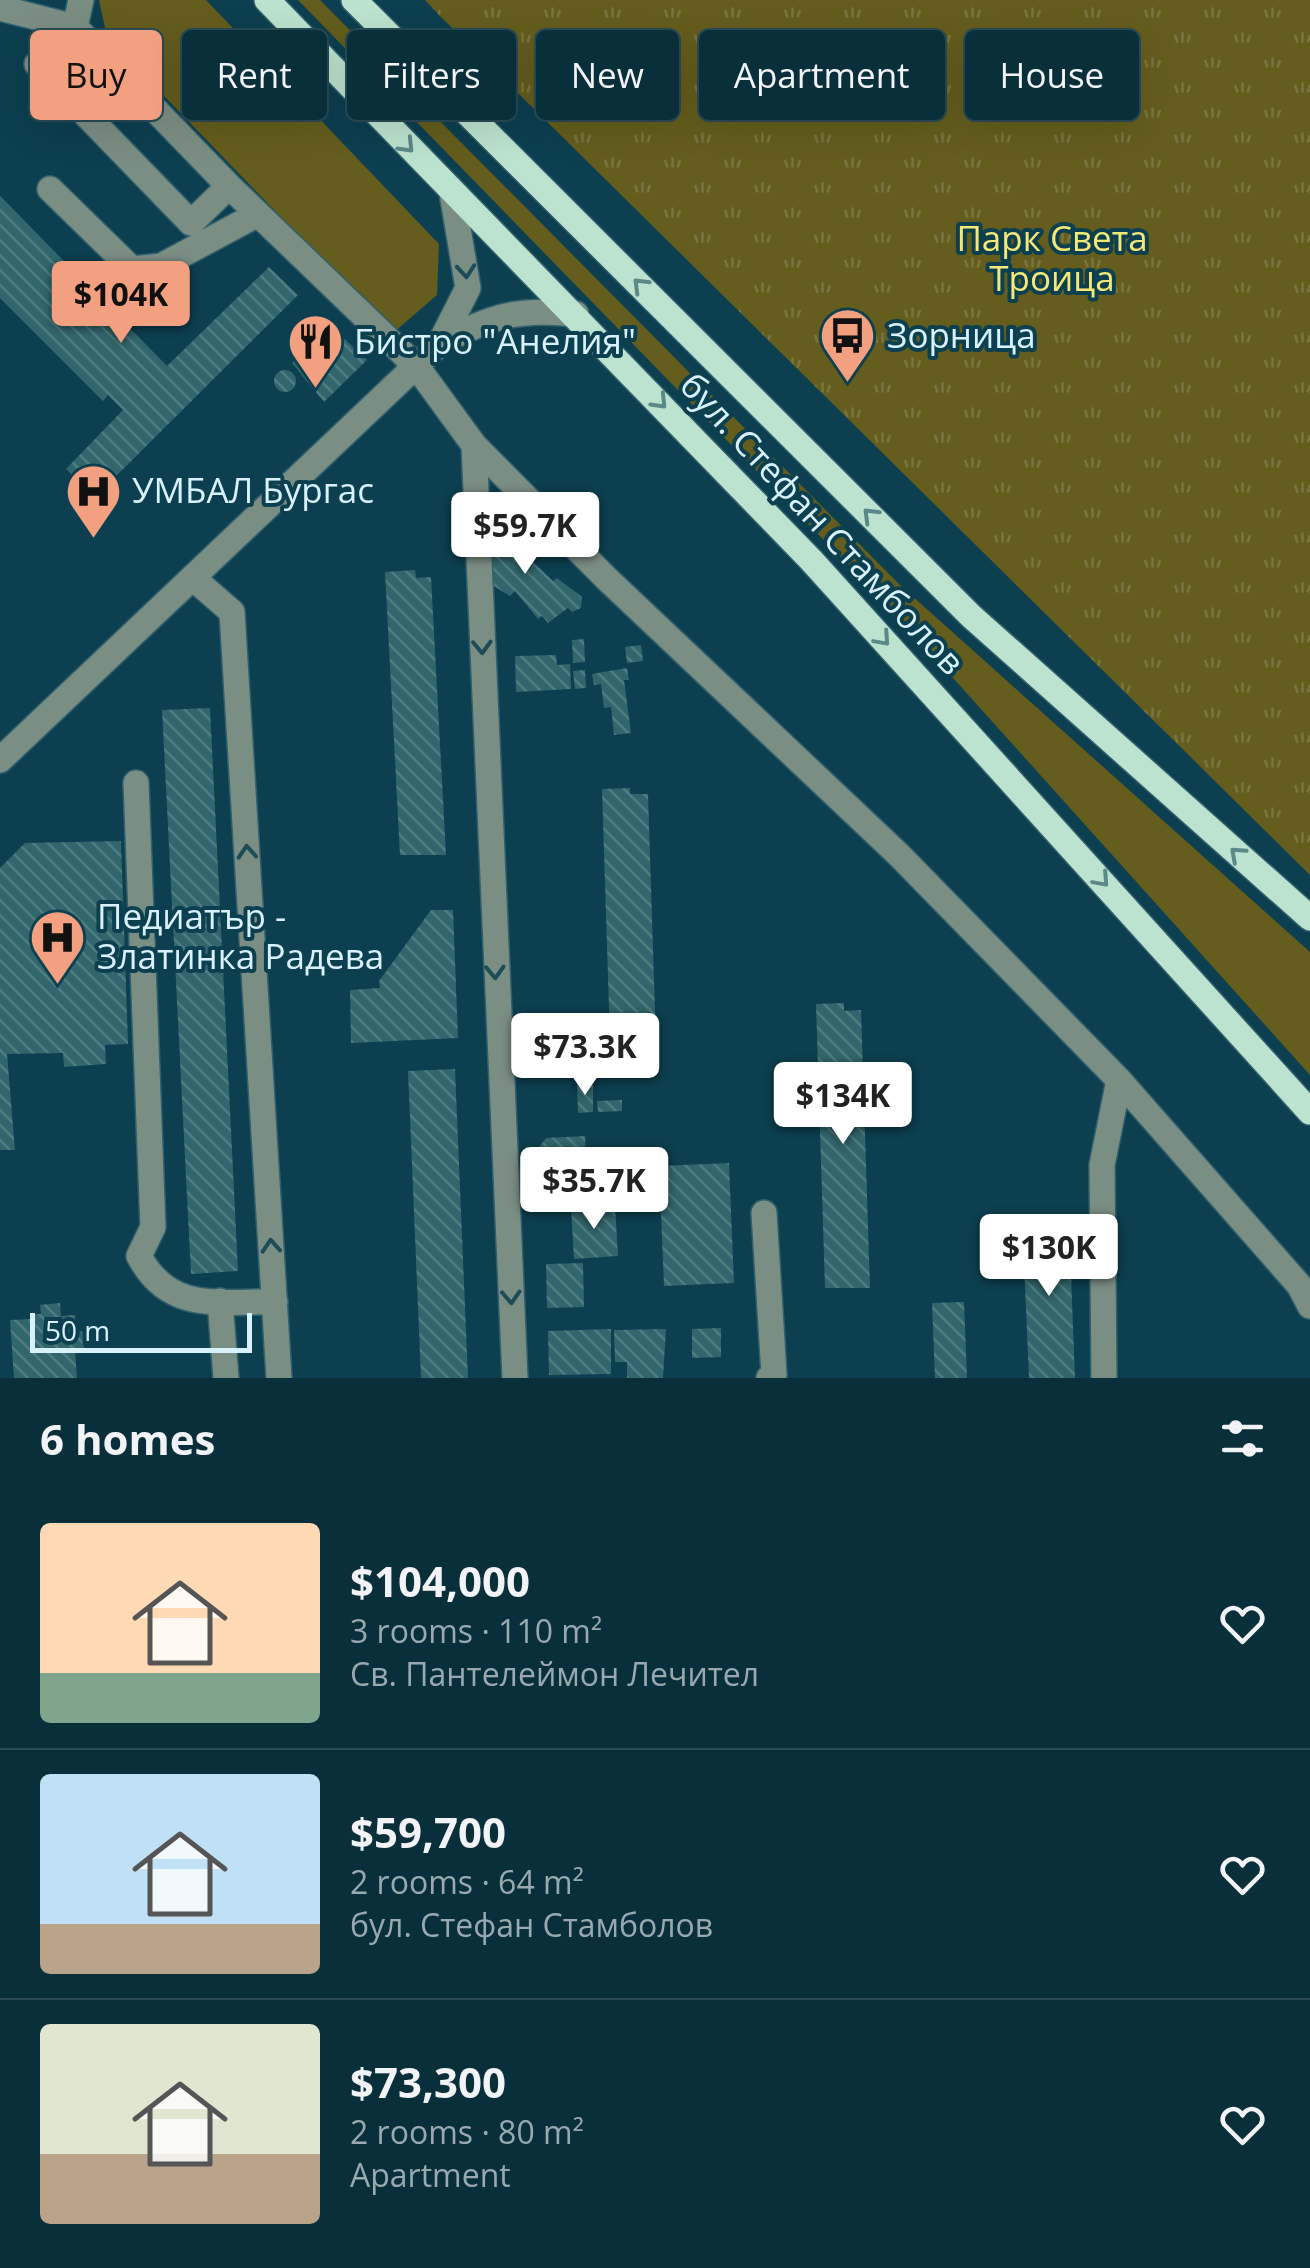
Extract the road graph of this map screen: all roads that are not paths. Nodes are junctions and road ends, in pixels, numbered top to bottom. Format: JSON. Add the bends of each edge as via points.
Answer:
{"nodes":[{"id":1,"x":81,"y":0,"type":"edge"},
{"id":2,"x":267,"y":0,"type":"edge"},
{"id":3,"x":354,"y":0,"type":"edge"},
{"id":4,"x":0,"y":8,"type":"edge"},
{"id":5,"x":74,"y":27,"type":"junction"},
{"id":6,"x":229,"y":186,"type":"junction"},
{"id":7,"x":50,"y":189,"type":"dead end"},
{"id":8,"x":452,"y":193,"type":"junction"},
{"id":9,"x":258,"y":214,"type":"junction"},
{"id":10,"x":576,"y":314,"type":"junction"},
{"id":11,"x":440,"y":343,"type":"junction"},
{"id":12,"x":417,"y":368,"type":"junction"},
{"id":13,"x":474,"y":445,"type":"junction"},
{"id":14,"x":194,"y":579,"type":"junction"},
{"id":15,"x":0,"y":760,"type":"edge"},
{"id":16,"x":136,"y":783,"type":"dead end"},
{"id":17,"x":1310,"y":918,"type":"edge"},
{"id":18,"x":1120,"y":1080,"type":"junction"},
{"id":19,"x":1310,"y":1112,"type":"edge"},
{"id":20,"x":764,"y":1212,"type":"dead end"},
{"id":21,"x":220,"y":1301,"type":"junction"},
{"id":22,"x":275,"y":1302,"type":"junction"},
{"id":23,"x":1310,"y":1306,"type":"edge"},
{"id":24,"x":226,"y":1378,"type":"edge"},
{"id":25,"x":280,"y":1378,"type":"edge"},
{"id":26,"x":515,"y":1378,"type":"edge"},
{"id":27,"x":769,"y":1378,"type":"edge"},
{"id":28,"x":1104,"y":1378,"type":"edge"}],
"edges":[{"from":1,"to":5,"type":"street"},
{"from":2,"to":8,"type":"main road","name":"бул. Стефан Стамболов","one_way":true},
{"from":17,"to":3,"type":"main road","name":"бул. Стефан Стамболов","one_way":true,"via":[[970,616]]},
{"from":4,"to":5,"type":"street"},
{"from":5,"to":6,"type":"street"},
{"from":5,"to":6,"type":"street","via":[[36,64],[191,224]]},
{"from":6,"to":9,"type":"street"},
{"from":7,"to":9,"type":"street","via":[[132,269],[161,266]]},
{"from":8,"to":10,"type":"main road","name":"бул. Стефан Стамболов"},
{"from":8,"to":11,"type":"street","one_way":true,"via":[[468,288]]},
{"from":9,"to":12,"type":"street"},
{"from":10,"to":11,"type":"street","via":[[499,315]]},
{"from":10,"to":19,"type":"main road","name":"бул. Стефан Стамболов","one_way":true,"via":[[812,560]]},
{"from":11,"to":12,"type":"street"},
{"from":12,"to":13,"type":"street"},
{"from":12,"to":14,"type":"street"},
{"from":13,"to":18,"type":"street","via":[[899,855]]},
{"from":13,"to":26,"type":"street","one_way":true},
{"from":14,"to":15,"type":"street"},
{"from":22,"to":14,"type":"street","one_way":true,"via":[[232,612]]},
{"from":16,"to":21,"type":"street","via":[[153,1226],[140,1256],[152,1280],[172,1295]]},
{"from":18,"to":23,"type":"street","via":[[1299,1285]]},
{"from":18,"to":28,"type":"street","via":[[1102,1166]]},
{"from":20,"to":27,"type":"street","via":[[774,1374]]},
{"from":21,"to":22,"type":"street"},
{"from":21,"to":24,"type":"street"},
{"from":22,"to":25,"type":"street"}]}
